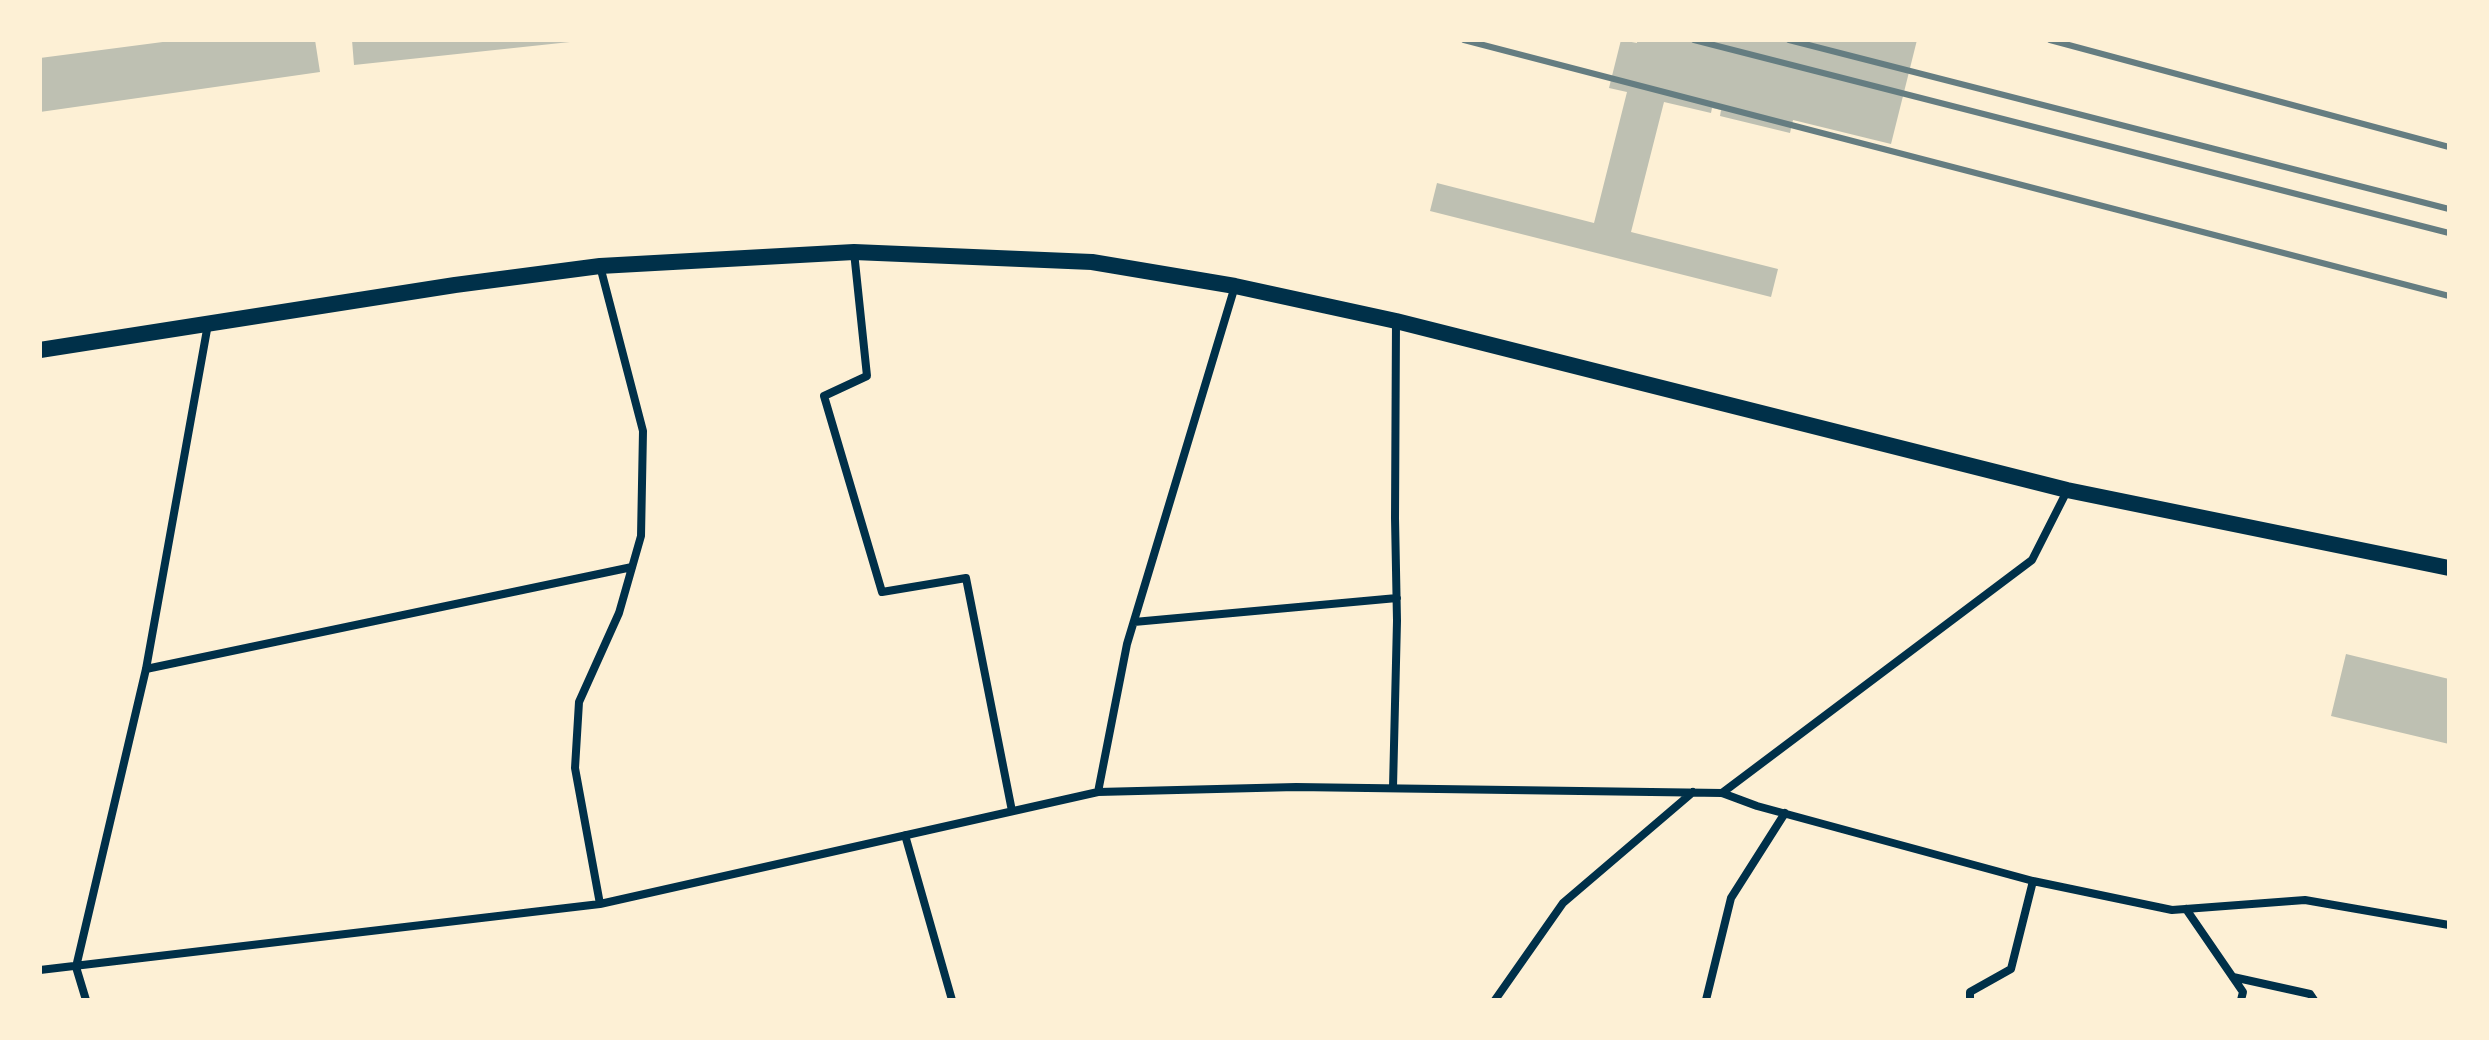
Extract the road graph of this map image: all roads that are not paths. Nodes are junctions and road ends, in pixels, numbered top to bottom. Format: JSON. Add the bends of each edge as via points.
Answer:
{"nodes":[{"id":1,"x":854,"y":252,"type":"junction"},
{"id":2,"x":600,"y":266,"type":"junction"},
{"id":3,"x":1235,"y":286,"type":"junction"},
{"id":4,"x":1396,"y":321,"type":"junction"},
{"id":5,"x":208,"y":323,"type":"junction"},
{"id":6,"x":40,"y":350,"type":"edge"},
{"id":7,"x":2067,"y":490,"type":"junction"},
{"id":8,"x":632,"y":567,"type":"junction"},
{"id":9,"x":2449,"y":568,"type":"edge"},
{"id":10,"x":1397,"y":598,"type":"junction"},
{"id":11,"x":1134,"y":622,"type":"junction"},
{"id":12,"x":146,"y":669,"type":"junction"},
{"id":13,"x":1393,"y":787,"type":"junction"},
{"id":14,"x":1694,"y":791,"type":"junction"},
{"id":15,"x":1098,"y":792,"type":"junction"},
{"id":16,"x":1722,"y":793,"type":"junction"},
{"id":17,"x":1012,"y":811,"type":"junction"},
{"id":18,"x":1785,"y":813,"type":"junction"},
{"id":19,"x":905,"y":835,"type":"junction"},
{"id":20,"x":2033,"y":881,"type":"junction"},
{"id":21,"x":600,"y":904,"type":"junction"},
{"id":22,"x":2186,"y":909,"type":"junction"},
{"id":23,"x":2449,"y":925,"type":"edge"},
{"id":24,"x":76,"y":967,"type":"junction"},
{"id":25,"x":40,"y":970,"type":"edge"},
{"id":26,"x":2232,"y":977,"type":"junction"},
{"id":27,"x":86,"y":1000,"type":"edge"},
{"id":28,"x":952,"y":1000,"type":"edge"},
{"id":29,"x":1495,"y":1000,"type":"edge"},
{"id":30,"x":1706,"y":1000,"type":"edge"},
{"id":31,"x":1970,"y":1000,"type":"edge"},
{"id":32,"x":2241,"y":1000,"type":"edge"},
{"id":33,"x":2314,"y":1000,"type":"edge"}],
"edges":[{"from":1,"to":2,"type":"main road"},
{"from":1,"to":3,"type":"main road","via":[[1092,262]]},
{"from":1,"to":17,"type":"street","via":[[867,376],[824,396],[882,592],[966,578]]},
{"from":2,"to":5,"type":"main road"},
{"from":2,"to":8,"type":"street","via":[[643,431],[641,536]]},
{"from":3,"to":4,"type":"main road"},
{"from":3,"to":11,"type":"street"},
{"from":4,"to":7,"type":"main road"},
{"from":4,"to":10,"type":"street"},
{"from":5,"to":6,"type":"main road"},
{"from":5,"to":12,"type":"street"},
{"from":7,"to":9,"type":"main road"},
{"from":7,"to":16,"type":"street","via":[[2032,560]]},
{"from":8,"to":12,"type":"street"},
{"from":8,"to":21,"type":"street","via":[[619,613],[579,702],[575,768]]},
{"from":10,"to":11,"type":"street"},
{"from":10,"to":13,"type":"street"},
{"from":11,"to":15,"type":"street"},
{"from":12,"to":24,"type":"street"},
{"from":13,"to":14,"type":"street"},
{"from":13,"to":15,"type":"street"},
{"from":14,"to":16,"type":"street"},
{"from":14,"to":29,"type":"street","via":[[1563,903]]},
{"from":15,"to":17,"type":"street"},
{"from":16,"to":18,"type":"street"},
{"from":17,"to":19,"type":"street"},
{"from":18,"to":20,"type":"street"},
{"from":18,"to":30,"type":"street","via":[[1731,898]]},
{"from":19,"to":21,"type":"street"},
{"from":19,"to":28,"type":"street"},
{"from":20,"to":22,"type":"street"},
{"from":20,"to":31,"type":"street","via":[[2011,969],[1970,992]]},
{"from":21,"to":24,"type":"street"},
{"from":22,"to":23,"type":"street","via":[[2305,900]]},
{"from":22,"to":26,"type":"street"},
{"from":24,"to":25,"type":"street"},
{"from":24,"to":27,"type":"street"},
{"from":26,"to":32,"type":"street","via":[[2243,992]]},
{"from":26,"to":33,"type":"street","via":[[2310,994]]}]}
